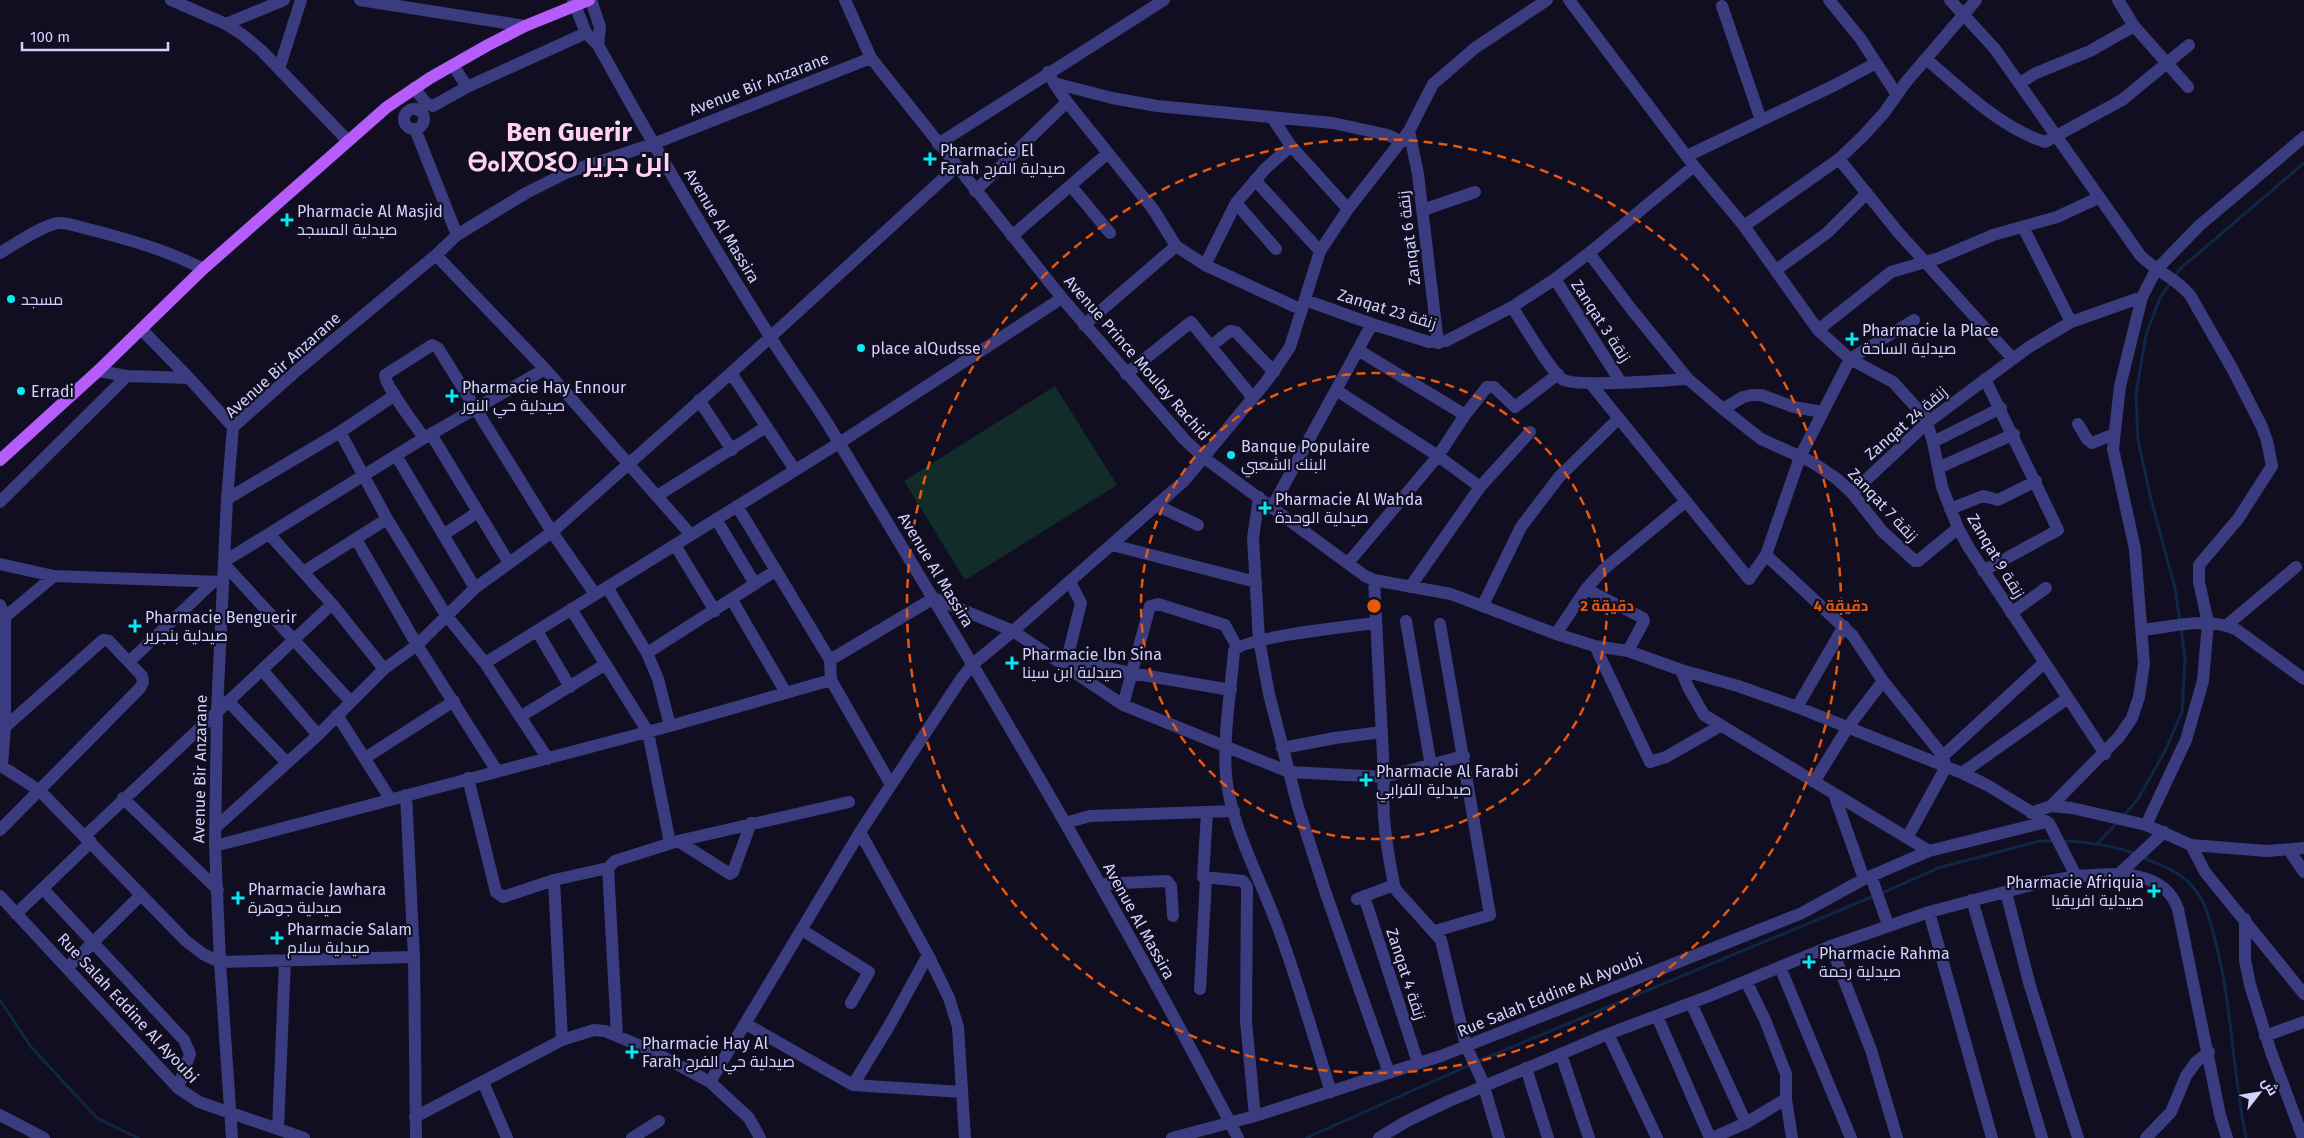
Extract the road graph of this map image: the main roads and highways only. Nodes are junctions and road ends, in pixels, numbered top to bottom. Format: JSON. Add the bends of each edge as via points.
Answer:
{"nodes":[{"id":1,"x":590,"y":0,"type":"edge"},
{"id":2,"x":574,"y":3,"type":"edge"},
{"id":3,"x":0,"y":460,"type":"edge"}],
"edges":[{"from":1,"to":2,"type":"main road"},
{"from":2,"to":3,"type":"main road","via":[[524,26],[409,92],[203,269]]}]}
